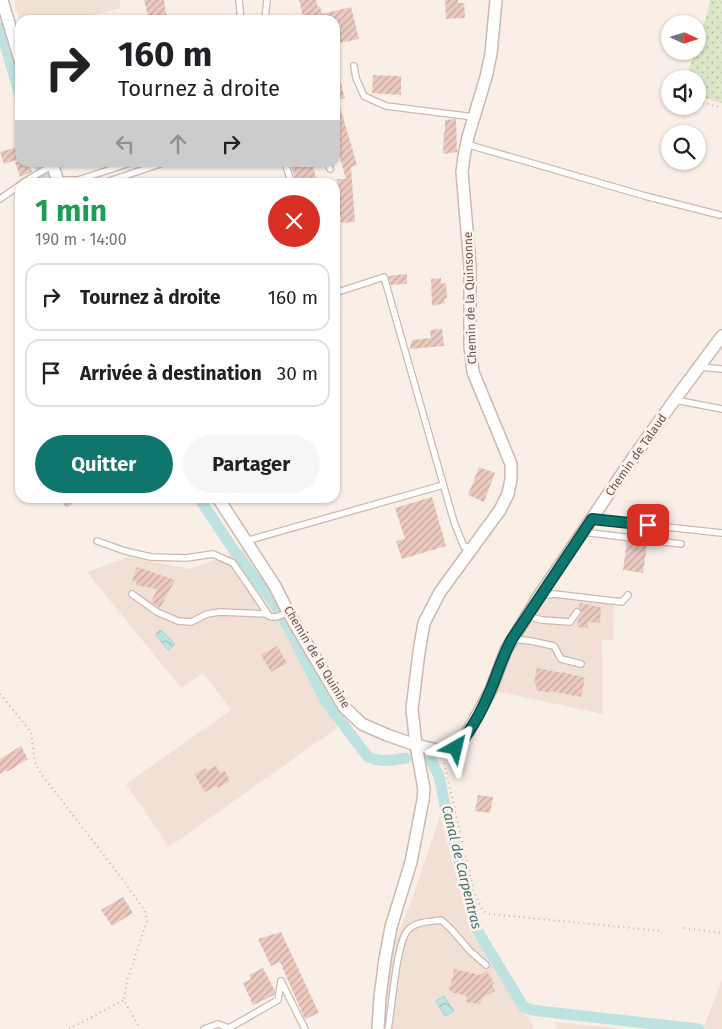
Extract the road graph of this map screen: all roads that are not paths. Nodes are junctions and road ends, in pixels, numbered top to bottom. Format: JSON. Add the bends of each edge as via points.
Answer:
{"nodes":[{"id":1,"x":2,"y":0,"type":"edge"},
{"id":2,"x":239,"y":0,"type":"edge"},
{"id":3,"x":267,"y":0,"type":"edge"},
{"id":4,"x":496,"y":0,"type":"edge"},
{"id":5,"x":240,"y":15,"type":"edge"},
{"id":6,"x":266,"y":15,"type":"edge"},
{"id":7,"x":15,"y":35,"type":"edge"},
{"id":8,"x":354,"y":66,"type":"dead end"},
{"id":9,"x":474,"y":117,"type":"junction"},
{"id":10,"x":466,"y":144,"type":"junction"},
{"id":11,"x":47,"y":167,"type":"edge"},
{"id":12,"x":118,"y":167,"type":"edge"},
{"id":13,"x":151,"y":167,"type":"edge"},
{"id":14,"x":30,"y":178,"type":"edge"},
{"id":15,"x":84,"y":178,"type":"edge"},
{"id":16,"x":118,"y":178,"type":"edge"},
{"id":17,"x":15,"y":188,"type":"edge"},
{"id":18,"x":0,"y":199,"type":"edge"},
{"id":19,"x":720,"y":215,"type":"dead end"},
{"id":20,"x":340,"y":291,"type":"edge"},
{"id":21,"x":722,"y":336,"type":"edge"},
{"id":22,"x":699,"y":366,"type":"junction"},
{"id":23,"x":722,"y":369,"type":"edge"},
{"id":24,"x":674,"y":400,"type":"junction"},
{"id":25,"x":722,"y":409,"type":"edge"},
{"id":26,"x":443,"y":485,"type":"junction"},
{"id":27,"x":221,"y":503,"type":"edge"},
{"id":28,"x":592,"y":519,"type":"junction"},
{"id":29,"x":583,"y":532,"type":"junction"},
{"id":30,"x":722,"y":533,"type":"edge"},
{"id":31,"x":97,"y":541,"type":"dead end"},
{"id":32,"x":246,"y":541,"type":"junction"},
{"id":33,"x":680,"y":544,"type":"dead end"},
{"id":34,"x":473,"y":547,"type":"junction"},
{"id":35,"x":132,"y":594,"type":"dead end"},
{"id":36,"x":628,"y":595,"type":"dead end"},
{"id":37,"x":539,"y":596,"type":"junction"},
{"id":38,"x":288,"y":612,"type":"junction"},
{"id":39,"x":577,"y":612,"type":"dead end"},
{"id":40,"x":266,"y":614,"type":"junction"},
{"id":41,"x":527,"y":616,"type":"junction"},
{"id":42,"x":512,"y":639,"type":"junction"},
{"id":43,"x":581,"y":664,"type":"dead end"},
{"id":44,"x":416,"y":745,"type":"junction"},
{"id":45,"x":486,"y":965,"type":"dead end"},
{"id":46,"x":204,"y":1029,"type":"edge"},
{"id":47,"x":306,"y":1029,"type":"edge"},
{"id":48,"x":378,"y":1029,"type":"edge"},
{"id":49,"x":388,"y":1029,"type":"edge"}],
"edges":[{"from":1,"to":7,"type":"street"},
{"from":2,"to":5,"type":"lane"},
{"from":3,"to":6,"type":"lane"},
{"from":4,"to":9,"type":"street","name":"Chemin de la Quinsonne","via":[[491,54]]},
{"from":8,"to":9,"type":"lane","via":[[364,96],[386,106]]},
{"from":9,"to":10,"type":"street","name":"Chemin de la Quinsonne"},
{"from":10,"to":19,"type":"lane"},
{"from":10,"to":34,"type":"street","name":"Chemin de la Quinsonne","via":[[462,172],[470,259],[473,372],[511,464],[512,479],[500,510]]},
{"from":11,"to":14,"type":"lane"},
{"from":12,"to":15,"type":"lane"},
{"from":13,"to":16,"type":"lane"},
{"from":17,"to":18,"type":"lane"},
{"from":20,"to":26,"type":"lane","via":[[384,277]]},
{"from":21,"to":22,"type":"street","name":"Chemin de Talaud"},
{"from":22,"to":23,"type":"lane"},
{"from":22,"to":24,"type":"street","name":"Chemin de Talaud"},
{"from":24,"to":25,"type":"lane"},
{"from":24,"to":28,"type":"street","name":"Chemin de Talaud"},
{"from":26,"to":32,"type":"lane"},
{"from":26,"to":34,"type":"lane","via":[[464,547]]},
{"from":27,"to":32,"type":"street","name":"Chemin de la Quinine"},
{"from":28,"to":29,"type":"street","name":"Chemin de Talaud"},
{"from":28,"to":30,"type":"lane"},
{"from":29,"to":33,"type":"lane"},
{"from":29,"to":37,"type":"street","name":"Chemin de Talaud"},
{"from":31,"to":40,"type":"lane","via":[[151,557],[186,558],[213,554],[233,563]]},
{"from":32,"to":38,"type":"street","name":"Chemin de la Quinine"},
{"from":34,"to":44,"type":"street","name":"Chemin de la Quinsonne","via":[[440,592],[424,623],[412,709]]},
{"from":35,"to":40,"type":"lane","via":[[157,612],[178,621],[191,622],[220,612]]},
{"from":36,"to":37,"type":"lane","via":[[622,602],[554,594]]},
{"from":37,"to":41,"type":"street","name":"Chemin de Talaud"},
{"from":38,"to":40,"type":"lane","via":[[277,618]]},
{"from":38,"to":44,"type":"street","name":"Chemin de la Quinine","via":[[344,707],[362,724]]},
{"from":39,"to":41,"type":"lane","via":[[570,622]]},
{"from":41,"to":42,"type":"street","name":"Chemin de Talaud"},
{"from":42,"to":43,"type":"lane","via":[[554,646],[562,659]]},
{"from":42,"to":44,"type":"street","name":"Chemin de Talaud","via":[[491,690],[456,748],[441,751]]},
{"from":44,"to":48,"type":"street","via":[[423,800],[410,862],[389,935]]},
{"from":45,"to":49,"type":"lane","via":[[441,920],[417,924],[407,930],[398,961]]},
{"from":46,"to":47,"type":"lane","via":[[218,1024],[229,1028],[278,1000],[281,982]]}]}
